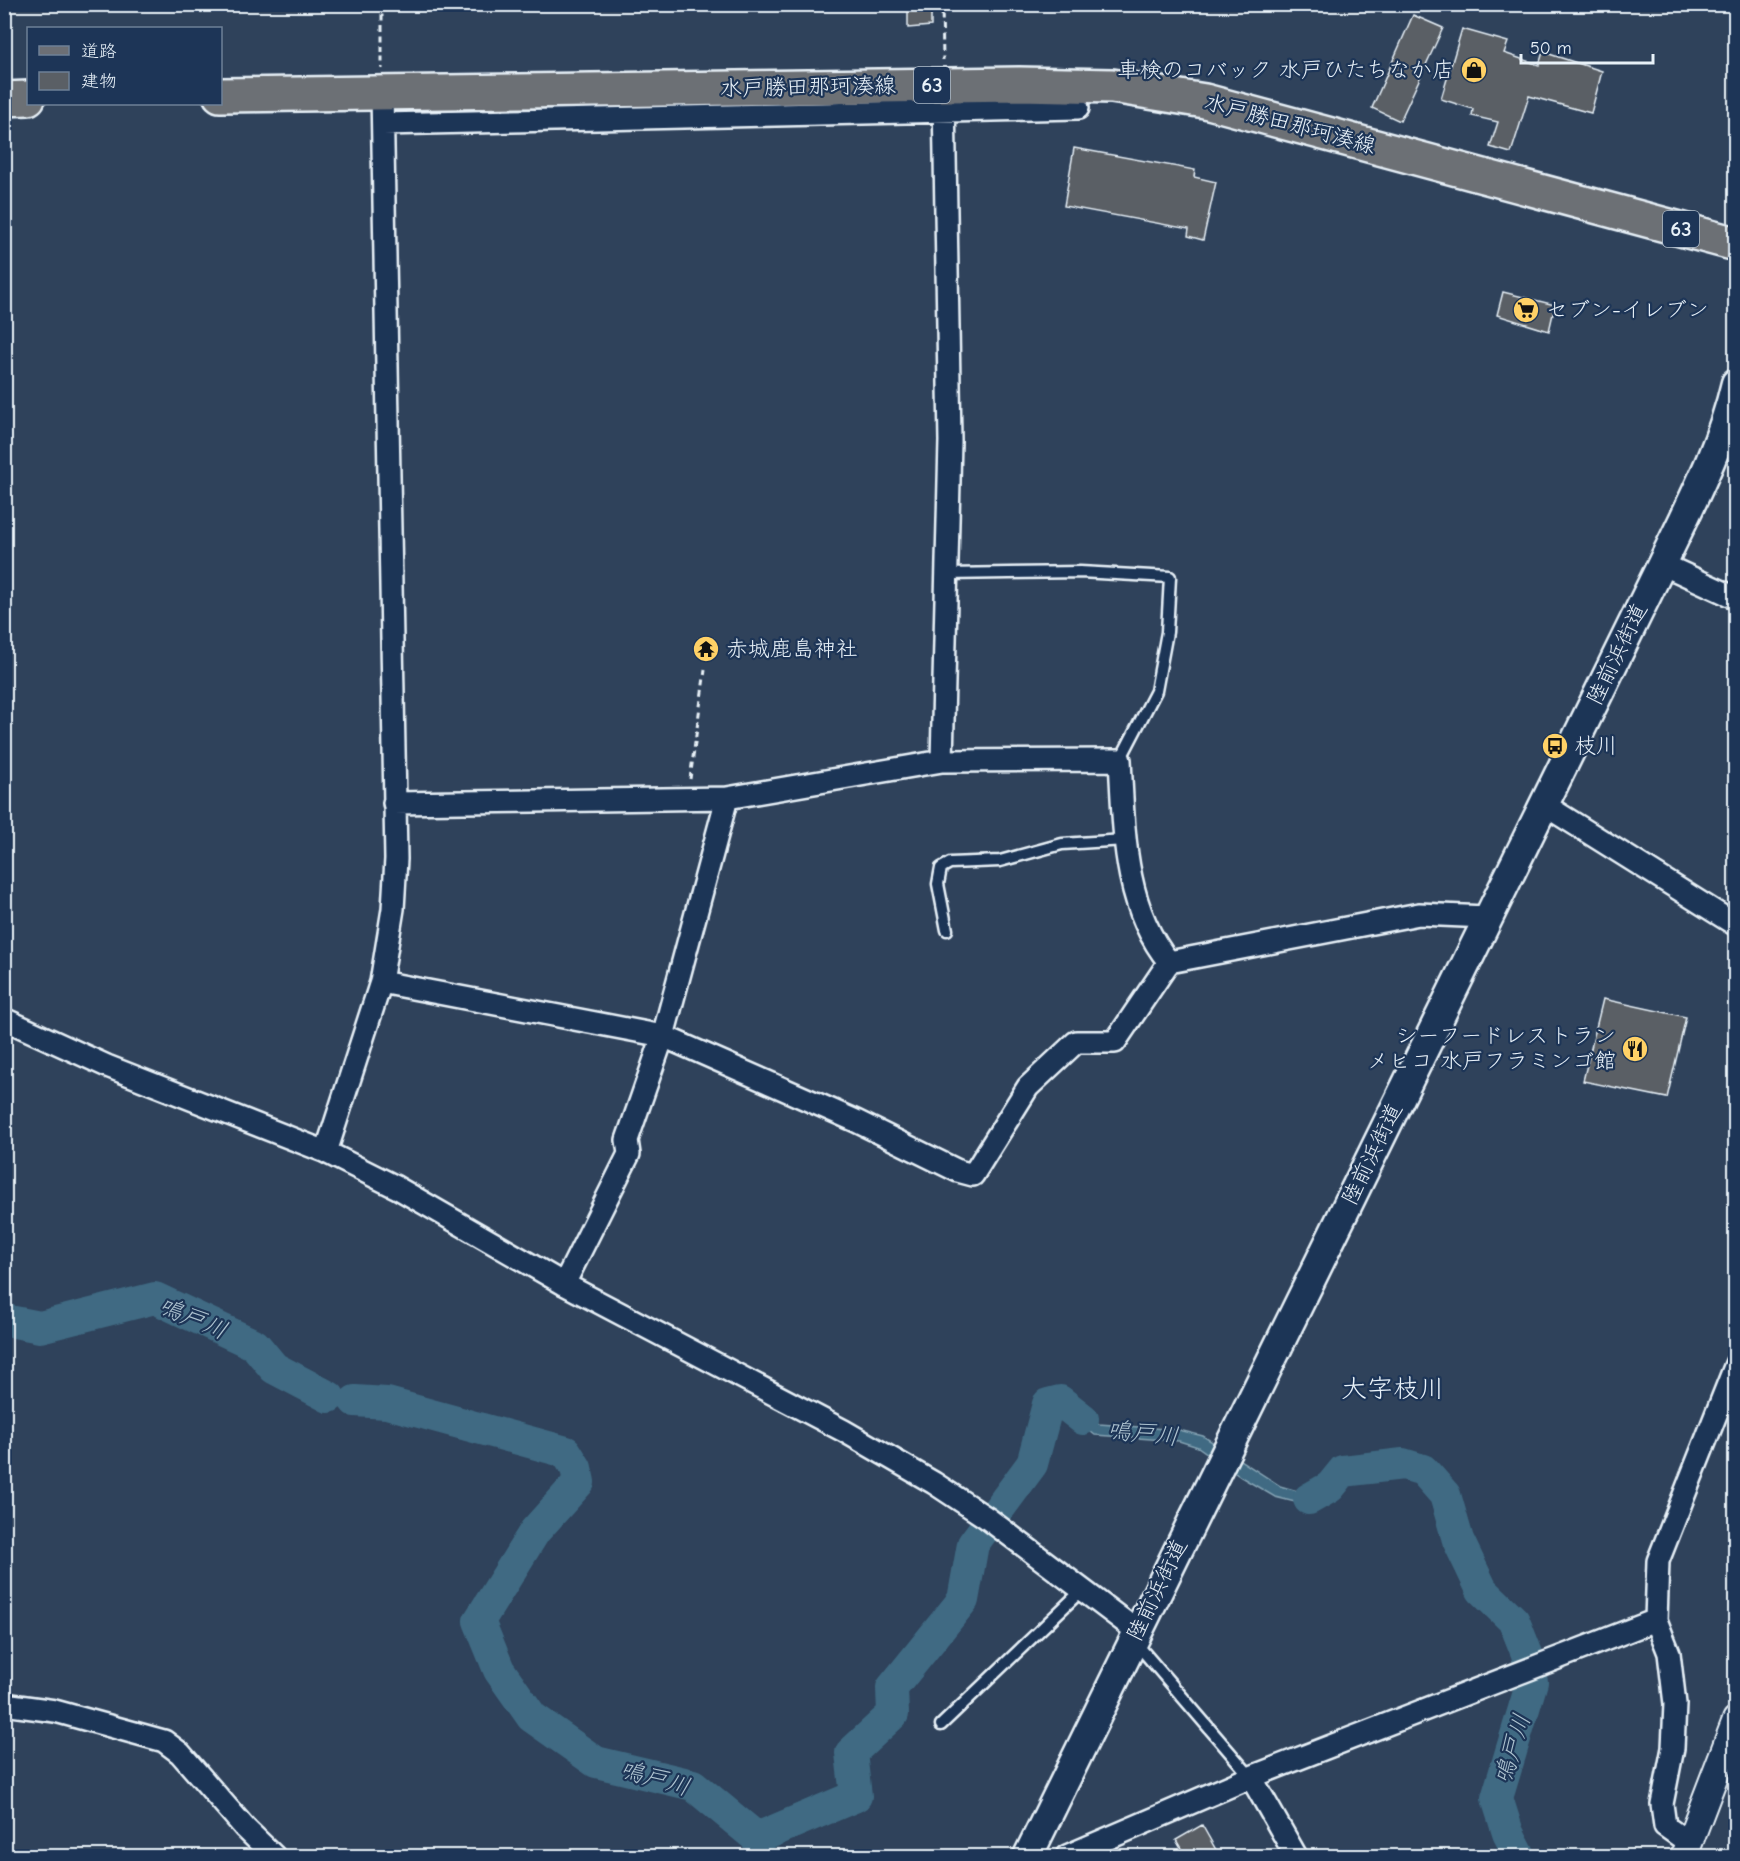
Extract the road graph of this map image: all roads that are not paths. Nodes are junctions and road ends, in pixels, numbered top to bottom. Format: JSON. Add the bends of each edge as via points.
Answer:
{"nodes":[{"id":1,"x":222,"y":95,"type":"edge"},
{"id":2,"x":27,"y":98,"type":"edge"},
{"id":3,"x":4,"y":99,"type":"edge"},
{"id":4,"x":944,"y":99,"type":"junction"},
{"id":5,"x":383,"y":108,"type":"junction"},
{"id":6,"x":1078,"y":108,"type":"dead end"},
{"id":7,"x":1736,"y":243,"type":"edge"},
{"id":8,"x":1736,"y":383,"type":"edge"},
{"id":9,"x":1662,"y":564,"type":"junction"},
{"id":10,"x":946,"y":574,"type":"junction"},
{"id":11,"x":1736,"y":598,"type":"edge"},
{"id":12,"x":1120,"y":760,"type":"junction"},
{"id":13,"x":942,"y":761,"type":"junction"},
{"id":14,"x":727,"y":798,"type":"junction"},
{"id":15,"x":394,"y":803,"type":"junction"},
{"id":16,"x":1543,"y":804,"type":"junction"},
{"id":17,"x":1125,"y":840,"type":"junction"},
{"id":18,"x":1486,"y":917,"type":"junction"},
{"id":19,"x":1736,"y":925,"type":"edge"},
{"id":20,"x":947,"y":930,"type":"dead end"},
{"id":21,"x":1169,"y":962,"type":"junction"},
{"id":22,"x":381,"y":982,"type":"junction"},
{"id":23,"x":4,"y":1018,"type":"edge"},
{"id":24,"x":663,"y":1036,"type":"junction"},
{"id":25,"x":326,"y":1152,"type":"junction"},
{"id":26,"x":564,"y":1284,"type":"junction"},
{"id":27,"x":1736,"y":1364,"type":"edge"},
{"id":28,"x":1082,"y":1590,"type":"junction"},
{"id":29,"x":1656,"y":1620,"type":"junction"},
{"id":30,"x":1135,"y":1635,"type":"junction"},
{"id":31,"x":4,"y":1704,"type":"edge"},
{"id":32,"x":1736,"y":1720,"type":"edge"},
{"id":33,"x":941,"y":1725,"type":"dead end"},
{"id":34,"x":1251,"y":1778,"type":"junction"},
{"id":35,"x":1686,"y":1850,"type":"edge"},
{"id":36,"x":274,"y":1857,"type":"edge"},
{"id":37,"x":1028,"y":1857,"type":"edge"},
{"id":38,"x":1066,"y":1857,"type":"edge"},
{"id":39,"x":1296,"y":1857,"type":"edge"}],
"edges":[{"from":1,"to":5,"type":"main road","name":"水戸勝田那珂湊線","number":"63"},
{"from":2,"to":3,"type":"main road"},
{"from":4,"to":5,"type":"main road","name":"水戸勝田那珂湊線","number":"63"},
{"from":4,"to":6,"type":"street"},
{"from":4,"to":7,"type":"main road","name":"水戸勝田那珂湊線","number":"63","via":[[1112,86],[1205,101]]},
{"from":4,"to":10,"type":"street","via":[[950,441]]},
{"from":5,"to":15,"type":"street"},
{"from":8,"to":9,"type":"main road","name":"陸前浜街道","via":[[1713,458]]},
{"from":9,"to":11,"type":"street"},
{"from":9,"to":16,"type":"main road","name":"陸前浜街道"},
{"from":10,"to":12,"type":"lane","via":[[1080,572],[1170,577],[1167,632],[1156,691]]},
{"from":10,"to":13,"type":"street"},
{"from":12,"to":13,"type":"street"},
{"from":12,"to":17,"type":"street"},
{"from":13,"to":14,"type":"street"},
{"from":14,"to":15,"type":"street"},
{"from":14,"to":24,"type":"street"},
{"from":15,"to":22,"type":"street","via":[[393,909]]},
{"from":16,"to":18,"type":"main road","name":"陸前浜街道"},
{"from":16,"to":19,"type":"street"},
{"from":17,"to":20,"type":"lane","via":[[1062,844],[1000,861],[950,863],[941,868],[938,884]]},
{"from":17,"to":21,"type":"street","via":[[1139,910],[1153,942]]},
{"from":18,"to":21,"type":"street","via":[[1419,914]]},
{"from":18,"to":30,"type":"main road","name":"陸前浜街道"},
{"from":21,"to":24,"type":"street","via":[[1115,1042],[1076,1042],[1028,1087],[972,1175]]},
{"from":22,"to":24,"type":"street"},
{"from":22,"to":25,"type":"street"},
{"from":23,"to":25,"type":"street","via":[[107,1066]]},
{"from":24,"to":26,"type":"street","via":[[627,1140],[629,1154]]},
{"from":25,"to":26,"type":"street","via":[[396,1187]]},
{"from":26,"to":28,"type":"street","via":[[934,1483]]},
{"from":27,"to":29,"type":"street","via":[[1658,1561]]},
{"from":28,"to":30,"type":"street"},
{"from":28,"to":33,"type":"lane"},
{"from":29,"to":34,"type":"street"},
{"from":29,"to":35,"type":"street","via":[[1669,1653],[1675,1704],[1673,1748],[1662,1804],[1665,1826]]},
{"from":30,"to":34,"type":"lane"},
{"from":30,"to":37,"type":"main road","name":"陸前浜街道"},
{"from":31,"to":36,"type":"street","via":[[55,1710],[164,1741],[180,1753]]},
{"from":32,"to":35,"type":"street"},
{"from":34,"to":38,"type":"street"},
{"from":34,"to":39,"type":"street"}]}
